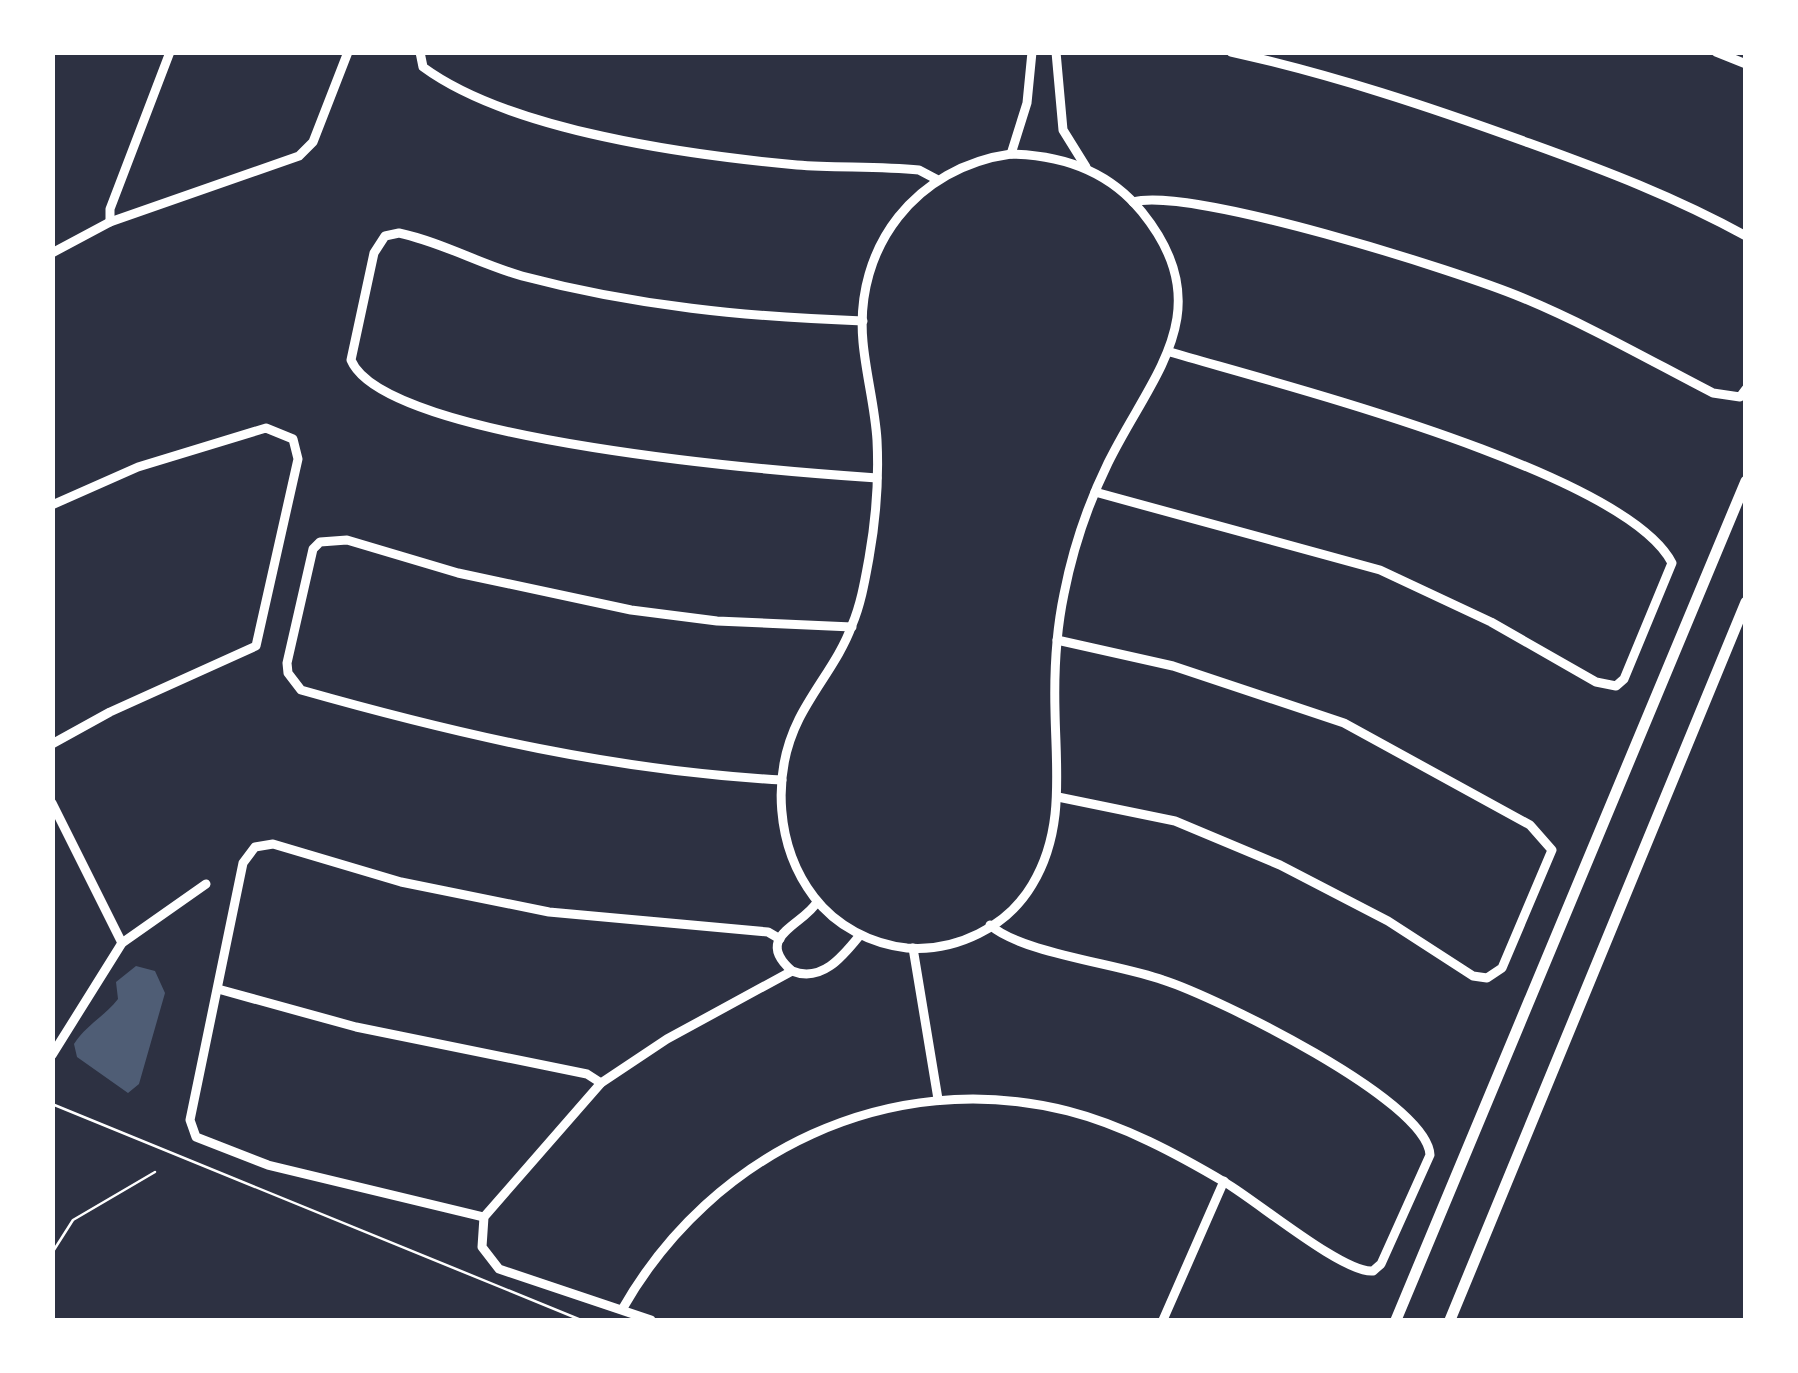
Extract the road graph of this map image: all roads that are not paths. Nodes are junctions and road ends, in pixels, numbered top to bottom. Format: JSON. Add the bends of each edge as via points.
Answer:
{"nodes":[{"id":1,"x":170,"y":52,"type":"edge"},
{"id":2,"x":348,"y":52,"type":"edge"},
{"id":3,"x":420,"y":52,"type":"edge"},
{"id":4,"x":1032,"y":52,"type":"edge"},
{"id":5,"x":1056,"y":52,"type":"edge"},
{"id":6,"x":1231,"y":52,"type":"edge"},
{"id":7,"x":1716,"y":52,"type":"edge"},
{"id":8,"x":1746,"y":64,"type":"edge"},
{"id":9,"x":1011,"y":154,"type":"junction"},
{"id":10,"x":1087,"y":169,"type":"junction"},
{"id":11,"x":936,"y":180,"type":"junction"},
{"id":12,"x":1133,"y":202,"type":"junction"},
{"id":13,"x":110,"y":222,"type":"junction"},
{"id":14,"x":1746,"y":236,"type":"edge"},
{"id":15,"x":52,"y":253,"type":"edge"},
{"id":16,"x":864,"y":321,"type":"junction"},
{"id":17,"x":1170,"y":352,"type":"junction"},
{"id":18,"x":1746,"y":389,"type":"edge"},
{"id":19,"x":878,"y":478,"type":"junction"},
{"id":20,"x":1746,"y":482,"type":"edge"},
{"id":21,"x":1095,"y":492,"type":"junction"},
{"id":22,"x":52,"y":505,"type":"edge"},
{"id":23,"x":1746,"y":602,"type":"edge"},
{"id":24,"x":852,"y":628,"type":"junction"},
{"id":25,"x":1057,"y":640,"type":"junction"},
{"id":26,"x":52,"y":744,"type":"edge"},
{"id":27,"x":782,"y":780,"type":"junction"},
{"id":28,"x":1058,"y":797,"type":"junction"},
{"id":29,"x":52,"y":803,"type":"edge"},
{"id":30,"x":206,"y":884,"type":"dead end"},
{"id":31,"x":818,"y":902,"type":"junction"},
{"id":32,"x":990,"y":925,"type":"junction"},
{"id":33,"x":860,"y":935,"type":"junction"},
{"id":34,"x":780,"y":938,"type":"junction"},
{"id":35,"x":122,"y":943,"type":"junction"},
{"id":36,"x":912,"y":948,"type":"junction"},
{"id":37,"x":792,"y":971,"type":"junction"},
{"id":38,"x":218,"y":989,"type":"junction"},
{"id":39,"x":52,"y":1056,"type":"edge"},
{"id":40,"x":602,"y":1083,"type":"junction"},
{"id":41,"x":938,"y":1100,"type":"junction"},
{"id":42,"x":1224,"y":1181,"type":"junction"},
{"id":43,"x":484,"y":1218,"type":"junction"},
{"id":44,"x":623,"y":1308,"type":"junction"},
{"id":45,"x":652,"y":1320,"type":"edge"},
{"id":46,"x":1163,"y":1320,"type":"edge"},
{"id":47,"x":1396,"y":1320,"type":"edge"},
{"id":48,"x":1450,"y":1320,"type":"edge"}],
"edges":[{"from":1,"to":13,"type":"street"},
{"from":2,"to":13,"type":"street","via":[[313,142],[299,156]]},
{"from":3,"to":11,"type":"street","via":[[424,68],[447,83],[503,108],[589,131],[799,165],[918,170]]},
{"from":4,"to":9,"type":"street","via":[[1027,103]]},
{"from":5,"to":10,"type":"street","via":[[1063,130]]},
{"from":6,"to":14,"type":"street","via":[[1425,104],[1642,183]]},
{"from":7,"to":8,"type":"street"},
{"from":9,"to":10,"type":"street"},
{"from":9,"to":11,"type":"street","via":[[972,162]]},
{"from":10,"to":12,"type":"street"},
{"from":11,"to":16,"type":"street","via":[[884,236],[867,286]]},
{"from":12,"to":17,"type":"street","via":[[1156,232],[1170,267],[1176,305]]},
{"from":12,"to":18,"type":"street","via":[[1189,202],[1390,256],[1521,297],[1714,393],[1740,396]]},
{"from":13,"to":15,"type":"street"},
{"from":16,"to":19,"type":"street"},
{"from":16,"to":19,"type":"street","via":[[748,318],[637,302],[519,275],[398,233],[385,236],[374,253],[351,360],[370,385],[444,414],[552,441],[736,468]]},
{"from":17,"to":21,"type":"street"},
{"from":17,"to":21,"type":"street","via":[[1500,454],[1656,538],[1672,563],[1624,679],[1616,686],[1596,682],[1380,570]]},
{"from":19,"to":24,"type":"street"},
{"from":20,"to":47,"type":"street"},
{"from":21,"to":25,"type":"street","via":[[1072,559]]},
{"from":22,"to":26,"type":"street","via":[[138,467],[266,428],[293,439],[298,459],[256,646]]},
{"from":23,"to":48,"type":"street"},
{"from":24,"to":27,"type":"street","via":[[798,720]]},
{"from":24,"to":27,"type":"street","via":[[630,610],[458,573],[348,540],[320,542],[313,549],[286,662],[301,690],[547,754]]},
{"from":25,"to":28,"type":"street"},
{"from":25,"to":28,"type":"street","via":[[1173,666],[1344,723],[1530,826],[1552,850],[1502,968],[1487,978],[1280,865],[1174,821]]},
{"from":27,"to":31,"type":"street","via":[[790,853]]},
{"from":28,"to":32,"type":"street","via":[[1034,882]]},
{"from":29,"to":35,"type":"street"},
{"from":30,"to":35,"type":"street"},
{"from":31,"to":33,"type":"street"},
{"from":31,"to":34,"type":"street"},
{"from":32,"to":36,"type":"street","via":[[948,945]]},
{"from":32,"to":42,"type":"street","via":[[1023,944],[1166,980],[1232,1009],[1362,1082],[1430,1141],[1388,1254],[1373,1271],[1344,1265]]},
{"from":33,"to":36,"type":"street"},
{"from":33,"to":37,"type":"street","via":[[818,973]]},
{"from":34,"to":37,"type":"street","via":[[780,957]]},
{"from":34,"to":38,"type":"street","via":[[549,912],[401,882],[272,844],[254,847],[243,864]]},
{"from":35,"to":39,"type":"street"},
{"from":36,"to":41,"type":"street"},
{"from":37,"to":40,"type":"street"},
{"from":38,"to":40,"type":"street","via":[[356,1026],[587,1074]]},
{"from":38,"to":43,"type":"street","via":[[190,1120],[196,1137],[268,1165]]},
{"from":40,"to":43,"type":"street"},
{"from":41,"to":42,"type":"street","via":[[1010,1101],[1069,1111],[1152,1142]]},
{"from":41,"to":44,"type":"street","via":[[811,1133],[744,1170],[651,1258]]},
{"from":42,"to":46,"type":"street"},
{"from":43,"to":44,"type":"street","via":[[482,1247],[498,1269]]},
{"from":44,"to":45,"type":"street"}]}
